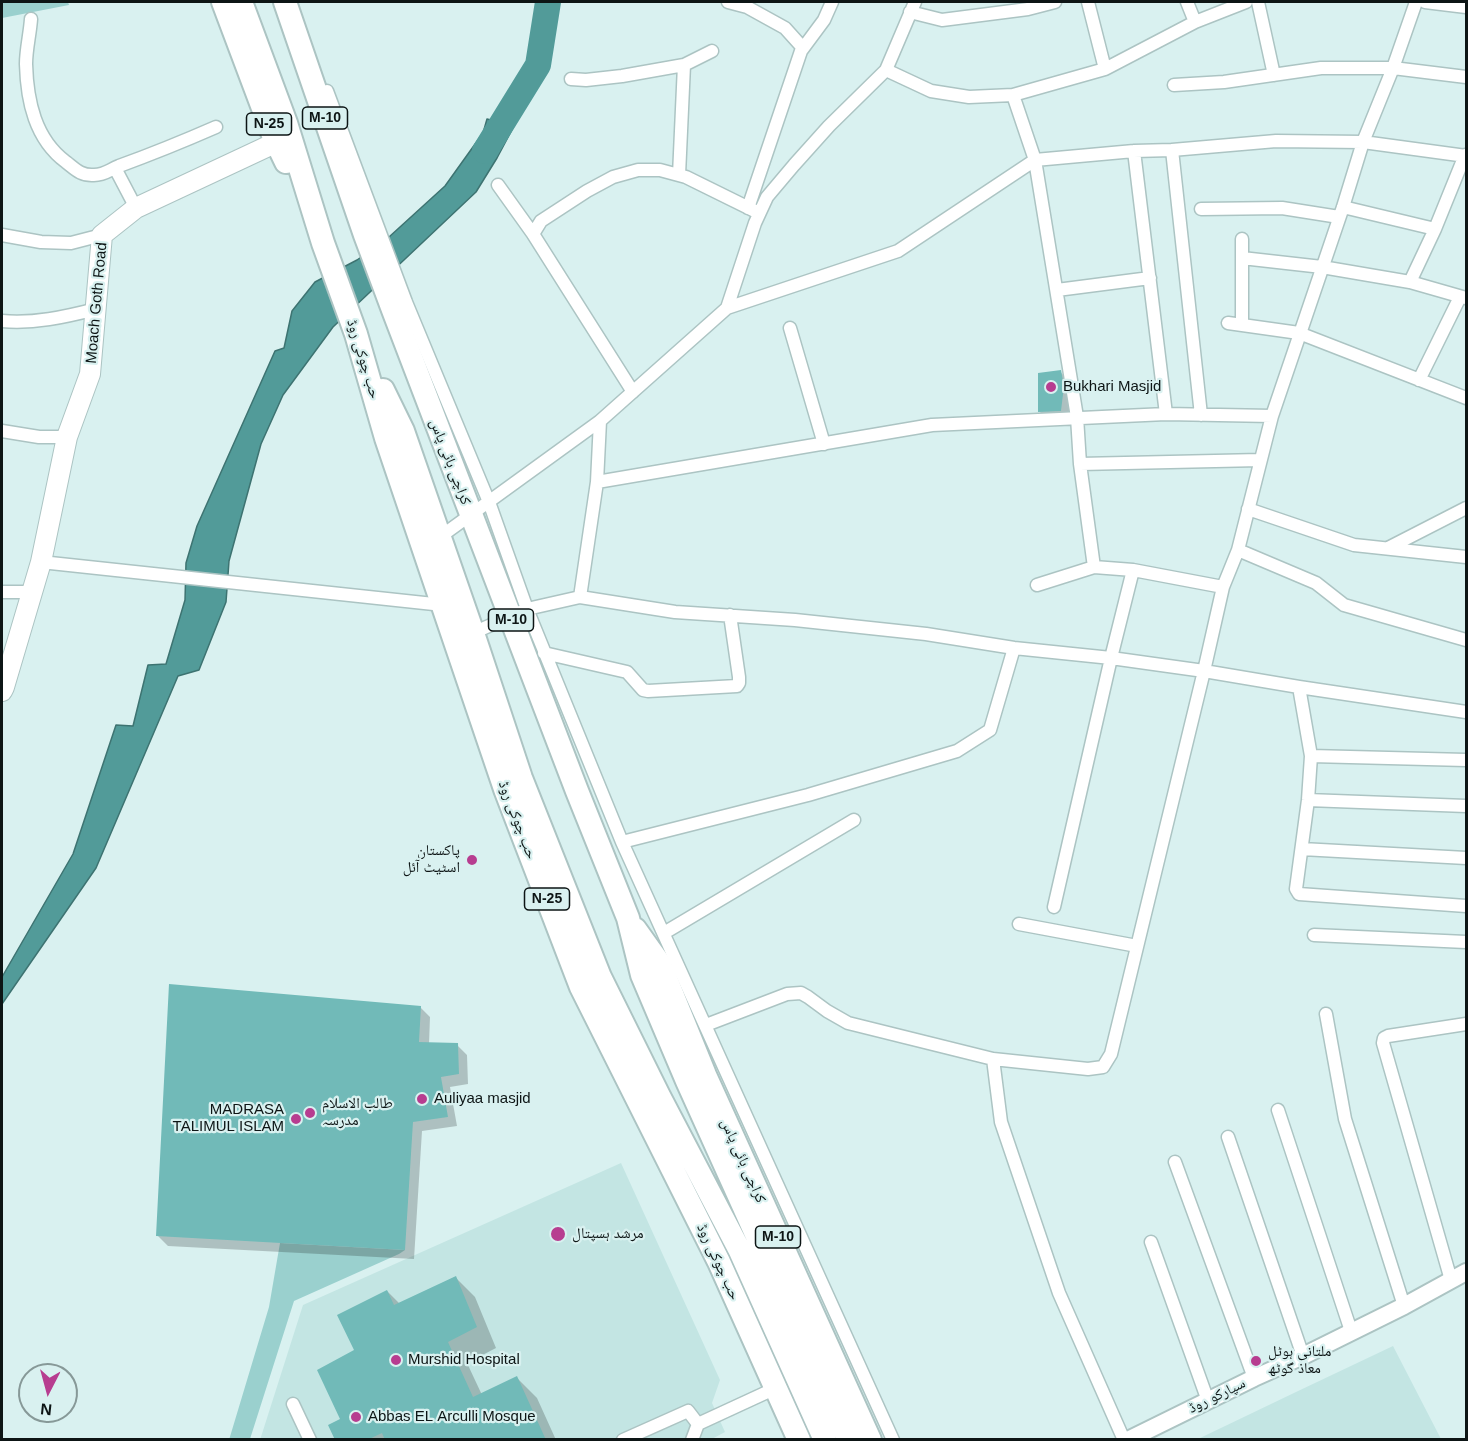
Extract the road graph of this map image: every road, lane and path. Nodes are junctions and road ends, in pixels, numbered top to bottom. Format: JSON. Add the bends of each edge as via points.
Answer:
{"nodes":[{"id":1,"x":223,"y":2,"type":"edge"},
{"id":2,"x":241,"y":2,"type":"edge"},
{"id":3,"x":285,"y":2,"type":"edge"},
{"id":4,"x":292,"y":2,"type":"edge"},
{"id":5,"x":728,"y":2,"type":"edge"},
{"id":6,"x":832,"y":2,"type":"edge"},
{"id":7,"x":1055,"y":2,"type":"edge"},
{"id":8,"x":1088,"y":2,"type":"edge"},
{"id":9,"x":1187,"y":2,"type":"edge"},
{"id":10,"x":1246,"y":2,"type":"edge"},
{"id":11,"x":1258,"y":2,"type":"edge"},
{"id":12,"x":1416,"y":2,"type":"edge"},
{"id":13,"x":1425,"y":2,"type":"edge"},
{"id":14,"x":913,"y":7,"type":"edge"},
{"id":15,"x":1467,"y":7,"type":"edge"},
{"id":16,"x":32,"y":19,"type":"dead end"},
{"id":17,"x":1195,"y":22,"type":"junction"},
{"id":18,"x":803,"y":48,"type":"junction"},
{"id":19,"x":712,"y":51,"type":"dead end"},
{"id":20,"x":684,"y":65,"type":"junction"},
{"id":21,"x":1393,"y":68,"type":"junction"},
{"id":22,"x":1105,"y":69,"type":"junction"},
{"id":23,"x":886,"y":70,"type":"junction"},
{"id":24,"x":1274,"y":75,"type":"junction"},
{"id":25,"x":1467,"y":77,"type":"edge"},
{"id":26,"x":571,"y":79,"type":"dead end"},
{"id":27,"x":1174,"y":85,"type":"dead end"},
{"id":28,"x":1013,"y":95,"type":"junction"},
{"id":29,"x":216,"y":127,"type":"dead end"},
{"id":30,"x":277,"y":142,"type":"junction"},
{"id":31,"x":1362,"y":142,"type":"junction"},
{"id":32,"x":1172,"y":150,"type":"junction"},
{"id":33,"x":1134,"y":151,"type":"junction"},
{"id":34,"x":1466,"y":155,"type":"edge"},
{"id":35,"x":1035,"y":160,"type":"junction"},
{"id":36,"x":115,"y":168,"type":"junction"},
{"id":37,"x":679,"y":175,"type":"junction"},
{"id":38,"x":498,"y":185,"type":"dead end"},
{"id":39,"x":136,"y":208,"type":"junction"},
{"id":40,"x":1201,"y":209,"type":"dead end"},
{"id":41,"x":754,"y":210,"type":"junction"},
{"id":42,"x":1341,"y":212,"type":"junction"},
{"id":43,"x":370,"y":229,"type":"junction"},
{"id":44,"x":1435,"y":229,"type":"junction"},
{"id":45,"x":533,"y":234,"type":"junction"},
{"id":46,"x":2,"y":235,"type":"edge"},
{"id":47,"x":102,"y":235,"type":"junction"},
{"id":48,"x":1242,"y":239,"type":"dead end"},
{"id":49,"x":326,"y":249,"type":"junction"},
{"id":50,"x":1242,"y":258,"type":"junction"},
{"id":51,"x":1322,"y":267,"type":"junction"},
{"id":52,"x":1150,"y":278,"type":"junction"},
{"id":53,"x":1410,"y":282,"type":"junction"},
{"id":54,"x":1058,"y":290,"type":"junction"},
{"id":55,"x":1464,"y":298,"type":"edge"},
{"id":56,"x":727,"y":308,"type":"junction"},
{"id":57,"x":96,"y":309,"type":"junction"},
{"id":58,"x":2,"y":321,"type":"edge"},
{"id":59,"x":1228,"y":323,"type":"dead end"},
{"id":60,"x":1242,"y":324,"type":"junction"},
{"id":61,"x":790,"y":327,"type":"dead end"},
{"id":62,"x":354,"y":328,"type":"junction"},
{"id":63,"x":1299,"y":333,"type":"junction"},
{"id":64,"x":1419,"y":380,"type":"junction"},
{"id":65,"x":633,"y":392,"type":"junction"},
{"id":66,"x":1467,"y":398,"type":"edge"},
{"id":67,"x":1166,"y":414,"type":"junction"},
{"id":68,"x":1201,"y":415,"type":"junction"},
{"id":69,"x":1272,"y":416,"type":"junction"},
{"id":70,"x":1077,"y":417,"type":"junction"},
{"id":71,"x":600,"y":421,"type":"junction"},
{"id":72,"x":2,"y":431,"type":"edge"},
{"id":73,"x":68,"y":437,"type":"junction"},
{"id":74,"x":824,"y":444,"type":"junction"},
{"id":75,"x":1260,"y":460,"type":"junction"},
{"id":76,"x":1080,"y":464,"type":"junction"},
{"id":77,"x":597,"y":482,"type":"junction"},
{"id":78,"x":1467,"y":508,"type":"edge"},
{"id":79,"x":480,"y":509,"type":"junction"},
{"id":80,"x":1248,"y":509,"type":"junction"},
{"id":81,"x":440,"y":537,"type":"junction"},
{"id":82,"x":1388,"y":548,"type":"junction"},
{"id":83,"x":1238,"y":550,"type":"junction"},
{"id":84,"x":1467,"y":557,"type":"edge"},
{"id":85,"x":41,"y":561,"type":"junction"},
{"id":86,"x":1094,"y":567,"type":"junction"},
{"id":87,"x":1133,"y":570,"type":"junction"},
{"id":88,"x":1037,"y":585,"type":"dead end"},
{"id":89,"x":1223,"y":587,"type":"junction"},
{"id":90,"x":2,"y":592,"type":"edge"},
{"id":91,"x":32,"y":592,"type":"junction"},
{"id":92,"x":580,"y":597,"type":"junction"},
{"id":93,"x":442,"y":605,"type":"junction"},
{"id":94,"x":518,"y":613,"type":"junction"},
{"id":95,"x":730,"y":615,"type":"junction"},
{"id":96,"x":473,"y":633,"type":"junction"},
{"id":97,"x":1467,"y":640,"type":"edge"},
{"id":98,"x":1014,"y":648,"type":"junction"},
{"id":99,"x":544,"y":652,"type":"junction"},
{"id":100,"x":1111,"y":658,"type":"junction"},
{"id":101,"x":1204,"y":671,"type":"junction"},
{"id":102,"x":1299,"y":687,"type":"junction"},
{"id":103,"x":2,"y":691,"type":"edge"},
{"id":104,"x":1467,"y":712,"type":"edge"},
{"id":105,"x":1311,"y":756,"type":"junction"},
{"id":106,"x":1467,"y":760,"type":"edge"},
{"id":107,"x":1308,"y":800,"type":"junction"},
{"id":108,"x":1467,"y":806,"type":"edge"},
{"id":109,"x":854,"y":820,"type":"dead end"},
{"id":110,"x":622,"y":843,"type":"junction"},
{"id":111,"x":1302,"y":849,"type":"junction"},
{"id":112,"x":1467,"y":858,"type":"edge"},
{"id":113,"x":1467,"y":906,"type":"edge"},
{"id":114,"x":1054,"y":907,"type":"dead end"},
{"id":115,"x":1019,"y":924,"type":"dead end"},
{"id":116,"x":664,"y":933,"type":"junction"},
{"id":117,"x":1314,"y":935,"type":"dead end"},
{"id":118,"x":1467,"y":942,"type":"edge"},
{"id":119,"x":1137,"y":946,"type":"junction"},
{"id":120,"x":1326,"y":1014,"type":"dead end"},
{"id":121,"x":1467,"y":1024,"type":"edge"},
{"id":122,"x":687,"y":1032,"type":"junction"},
{"id":123,"x":993,"y":1059,"type":"junction"},
{"id":124,"x":1278,"y":1110,"type":"dead end"},
{"id":125,"x":1228,"y":1137,"type":"dead end"},
{"id":126,"x":1175,"y":1162,"type":"dead end"},
{"id":127,"x":1151,"y":1242,"type":"dead end"},
{"id":128,"x":1467,"y":1272,"type":"edge"},
{"id":129,"x":1451,"y":1280,"type":"junction"},
{"id":130,"x":1404,"y":1306,"type":"junction"},
{"id":131,"x":1351,"y":1331,"type":"junction"},
{"id":132,"x":1303,"y":1356,"type":"junction"},
{"id":133,"x":1254,"y":1378,"type":"junction"},
{"id":134,"x":776,"y":1388,"type":"junction"},
{"id":135,"x":1208,"y":1401,"type":"junction"},
{"id":136,"x":293,"y":1404,"type":"dead end"},
{"id":137,"x":698,"y":1424,"type":"junction"},
{"id":138,"x":310,"y":1440,"type":"edge"},
{"id":139,"x":623,"y":1440,"type":"edge"},
{"id":140,"x":692,"y":1440,"type":"edge"},
{"id":141,"x":799,"y":1440,"type":"edge"},
{"id":142,"x":825,"y":1440,"type":"edge"},
{"id":143,"x":849,"y":1440,"type":"edge"},
{"id":144,"x":870,"y":1440,"type":"edge"},
{"id":145,"x":893,"y":1440,"type":"edge"},
{"id":146,"x":1126,"y":1440,"type":"edge"}],
"edges":[{"from":1,"to":30,"type":"highway","name":"حب چوکی روڈ","number":"N-25"},
{"from":2,"to":49,"type":"highway","name":"حب چوکی روڈ","number":"N-25","via":[[286,123]]},
{"from":3,"to":43,"type":"highway","name":"کراچی بائی پاس","number":"M-10"},
{"from":4,"to":43,"type":"street"},
{"from":5,"to":18,"type":"street","via":[[747,7],[785,28]]},
{"from":6,"to":18,"type":"street"},
{"from":7,"to":14,"type":"street","via":[[942,20]]},
{"from":8,"to":22,"type":"street"},
{"from":9,"to":17,"type":"street"},
{"from":10,"to":17,"type":"street"},
{"from":11,"to":24,"type":"street"},
{"from":12,"to":21,"type":"street"},
{"from":13,"to":15,"type":"street"},
{"from":14,"to":23,"type":"street"},
{"from":16,"to":36,"type":"street","via":[[26,63],[29,102],[43,138],[57,156],[83,175],[95,176]]},
{"from":17,"to":22,"type":"street"},
{"from":18,"to":41,"type":"street"},
{"from":19,"to":20,"type":"street"},
{"from":20,"to":26,"type":"street","via":[[586,81]]},
{"from":20,"to":37,"type":"street"},
{"from":21,"to":24,"type":"street","via":[[1320,69]]},
{"from":21,"to":25,"type":"street"},
{"from":21,"to":31,"type":"street"},
{"from":22,"to":28,"type":"street"},
{"from":23,"to":28,"type":"street","via":[[931,91],[969,97]]},
{"from":23,"to":41,"type":"street","via":[[829,126]]},
{"from":24,"to":27,"type":"street"},
{"from":28,"to":35,"type":"street"},
{"from":29,"to":36,"type":"street"},
{"from":30,"to":39,"type":"main road","name":"Moach Goth Road"},
{"from":30,"to":49,"type":"highway","name":"حب چوکی روڈ","number":"N-25"},
{"from":31,"to":32,"type":"street","via":[[1276,141]]},
{"from":31,"to":34,"type":"street"},
{"from":31,"to":42,"type":"street"},
{"from":32,"to":33,"type":"street"},
{"from":32,"to":68,"type":"street"},
{"from":33,"to":35,"type":"street"},
{"from":33,"to":52,"type":"street"},
{"from":34,"to":44,"type":"street"},
{"from":35,"to":54,"type":"street"},
{"from":35,"to":56,"type":"street","via":[[898,251]]},
{"from":36,"to":39,"type":"street"},
{"from":37,"to":41,"type":"street"},
{"from":37,"to":45,"type":"street","via":[[638,170],[613,177],[541,221]]},
{"from":38,"to":45,"type":"street"},
{"from":39,"to":47,"type":"main road","name":"Moach Goth Road"},
{"from":40,"to":42,"type":"street"},
{"from":41,"to":56,"type":"street","via":[[755,223]]},
{"from":42,"to":44,"type":"street"},
{"from":42,"to":51,"type":"street"},
{"from":43,"to":79,"type":"highway","name":"کراچی بائی پاس","number":"M-10"},
{"from":44,"to":53,"type":"street"},
{"from":45,"to":65,"type":"street"},
{"from":46,"to":47,"type":"street","via":[[71,243]]},
{"from":47,"to":57,"type":"main road","name":"Moach Goth Road"},
{"from":48,"to":50,"type":"street"},
{"from":49,"to":62,"type":"highway","name":"حب چوکی روڈ","number":"N-25"},
{"from":50,"to":51,"type":"street"},
{"from":50,"to":60,"type":"street"},
{"from":51,"to":53,"type":"street"},
{"from":51,"to":63,"type":"street"},
{"from":52,"to":54,"type":"street"},
{"from":52,"to":67,"type":"street"},
{"from":53,"to":55,"type":"street"},
{"from":54,"to":70,"type":"street"},
{"from":55,"to":64,"type":"street"},
{"from":56,"to":65,"type":"street"},
{"from":57,"to":58,"type":"street","via":[[45,320]]},
{"from":57,"to":73,"type":"main road","name":"Moach Goth Road","via":[[90,374]]},
{"from":59,"to":60,"type":"street"},
{"from":60,"to":63,"type":"street"},
{"from":61,"to":74,"type":"street"},
{"from":62,"to":81,"type":"highway","via":[[403,431]]},
{"from":62,"to":93,"type":"highway","name":"حب چوکی روڈ","number":"N-25"},
{"from":63,"to":64,"type":"street"},
{"from":63,"to":69,"type":"street"},
{"from":64,"to":66,"type":"street"},
{"from":65,"to":71,"type":"street"},
{"from":67,"to":68,"type":"street"},
{"from":67,"to":70,"type":"street"},
{"from":68,"to":69,"type":"street"},
{"from":69,"to":75,"type":"street"},
{"from":70,"to":74,"type":"street","via":[[932,425]]},
{"from":70,"to":76,"type":"street"},
{"from":71,"to":77,"type":"street"},
{"from":71,"to":79,"type":"street"},
{"from":72,"to":73,"type":"street"},
{"from":73,"to":85,"type":"main road","name":"Moach Goth Road"},
{"from":74,"to":77,"type":"street"},
{"from":75,"to":76,"type":"street"},
{"from":75,"to":80,"type":"street"},
{"from":76,"to":86,"type":"street"},
{"from":77,"to":92,"type":"street"},
{"from":78,"to":82,"type":"street"},
{"from":79,"to":81,"type":"street"},
{"from":79,"to":94,"type":"highway","name":"کراچی بائی پاس","number":"M-10"},
{"from":80,"to":82,"type":"street","via":[[1354,545]]},
{"from":80,"to":83,"type":"street"},
{"from":81,"to":96,"type":"highway"},
{"from":82,"to":84,"type":"street"},
{"from":83,"to":89,"type":"street"},
{"from":83,"to":97,"type":"street","via":[[1316,583],[1344,605]]},
{"from":85,"to":91,"type":"main road","name":"Moach Goth Road"},
{"from":85,"to":93,"type":"street"},
{"from":86,"to":87,"type":"street"},
{"from":86,"to":88,"type":"street"},
{"from":87,"to":89,"type":"street"},
{"from":87,"to":100,"type":"street"},
{"from":89,"to":101,"type":"street"},
{"from":90,"to":91,"type":"street"},
{"from":91,"to":103,"type":"main road","name":"Moach Goth Road"},
{"from":92,"to":94,"type":"street"},
{"from":92,"to":95,"type":"street","via":[[675,612]]},
{"from":93,"to":134,"type":"highway","name":"حب چوکی روڈ","number":"N-25","via":[[505,789],[581,987],[719,1262]]},
{"from":94,"to":96,"type":"street"},
{"from":94,"to":99,"type":"street"},
{"from":94,"to":122,"type":"highway","name":"کراچی بائی پاس","number":"M-10","via":[[627,918],[642,975]]},
{"from":95,"to":98,"type":"street","via":[[926,634]]},
{"from":95,"to":99,"type":"street","via":[[737,686],[648,692],[627,672]]},
{"from":96,"to":142,"type":"highway","via":[[521,778],[600,977],[740,1251]]},
{"from":98,"to":100,"type":"street"},
{"from":98,"to":110,"type":"street","via":[[990,730],[957,751]]},
{"from":99,"to":110,"type":"street"},
{"from":100,"to":101,"type":"street"},
{"from":100,"to":114,"type":"street"},
{"from":101,"to":102,"type":"street"},
{"from":101,"to":119,"type":"street"},
{"from":102,"to":104,"type":"street"},
{"from":102,"to":105,"type":"street"},
{"from":105,"to":106,"type":"street"},
{"from":105,"to":107,"type":"street"},
{"from":107,"to":108,"type":"street"},
{"from":107,"to":111,"type":"street"},
{"from":109,"to":116,"type":"street"},
{"from":110,"to":116,"type":"street"},
{"from":111,"to":112,"type":"street"},
{"from":111,"to":113,"type":"street","via":[[1296,889],[1299,894]]},
{"from":115,"to":119,"type":"street"},
{"from":116,"to":122,"type":"street"},
{"from":117,"to":118,"type":"street"},
{"from":119,"to":123,"type":"street","via":[[1110,1054],[1103,1067],[1088,1069]]},
{"from":120,"to":130,"type":"street","via":[[1345,1119]]},
{"from":121,"to":129,"type":"street","via":[[1388,1036],[1383,1043]]},
{"from":122,"to":123,"type":"street","via":[[787,994],[801,993],[848,1023]]},
{"from":122,"to":143,"type":"highway","name":"کراچی بائی پاس","number":"M-10"},
{"from":122,"to":144,"type":"highway","name":"کراچی بائی پاس","number":"M-10"},
{"from":122,"to":145,"type":"street"},
{"from":123,"to":146,"type":"street","via":[[1001,1122],[1059,1293]]},
{"from":124,"to":131,"type":"street"},
{"from":125,"to":132,"type":"street"},
{"from":126,"to":133,"type":"street"},
{"from":127,"to":135,"type":"street"},
{"from":128,"to":129,"type":"street","name":"سپارکو روڈ"},
{"from":129,"to":130,"type":"street","name":"سپارکو روڈ"},
{"from":130,"to":131,"type":"street","name":"سپارکو روڈ"},
{"from":131,"to":132,"type":"street","name":"سپارکو روڈ"},
{"from":132,"to":133,"type":"street","name":"سپارکو روڈ"},
{"from":133,"to":135,"type":"street","name":"سپارکو روڈ"},
{"from":134,"to":137,"type":"street"},
{"from":134,"to":141,"type":"highway","name":"حب چوکی روڈ","number":"N-25"},
{"from":135,"to":146,"type":"street","name":"سپارکو روڈ"},
{"from":136,"to":138,"type":"street"},
{"from":137,"to":139,"type":"street","via":[[688,1411]]},
{"from":137,"to":140,"type":"street"}]}
